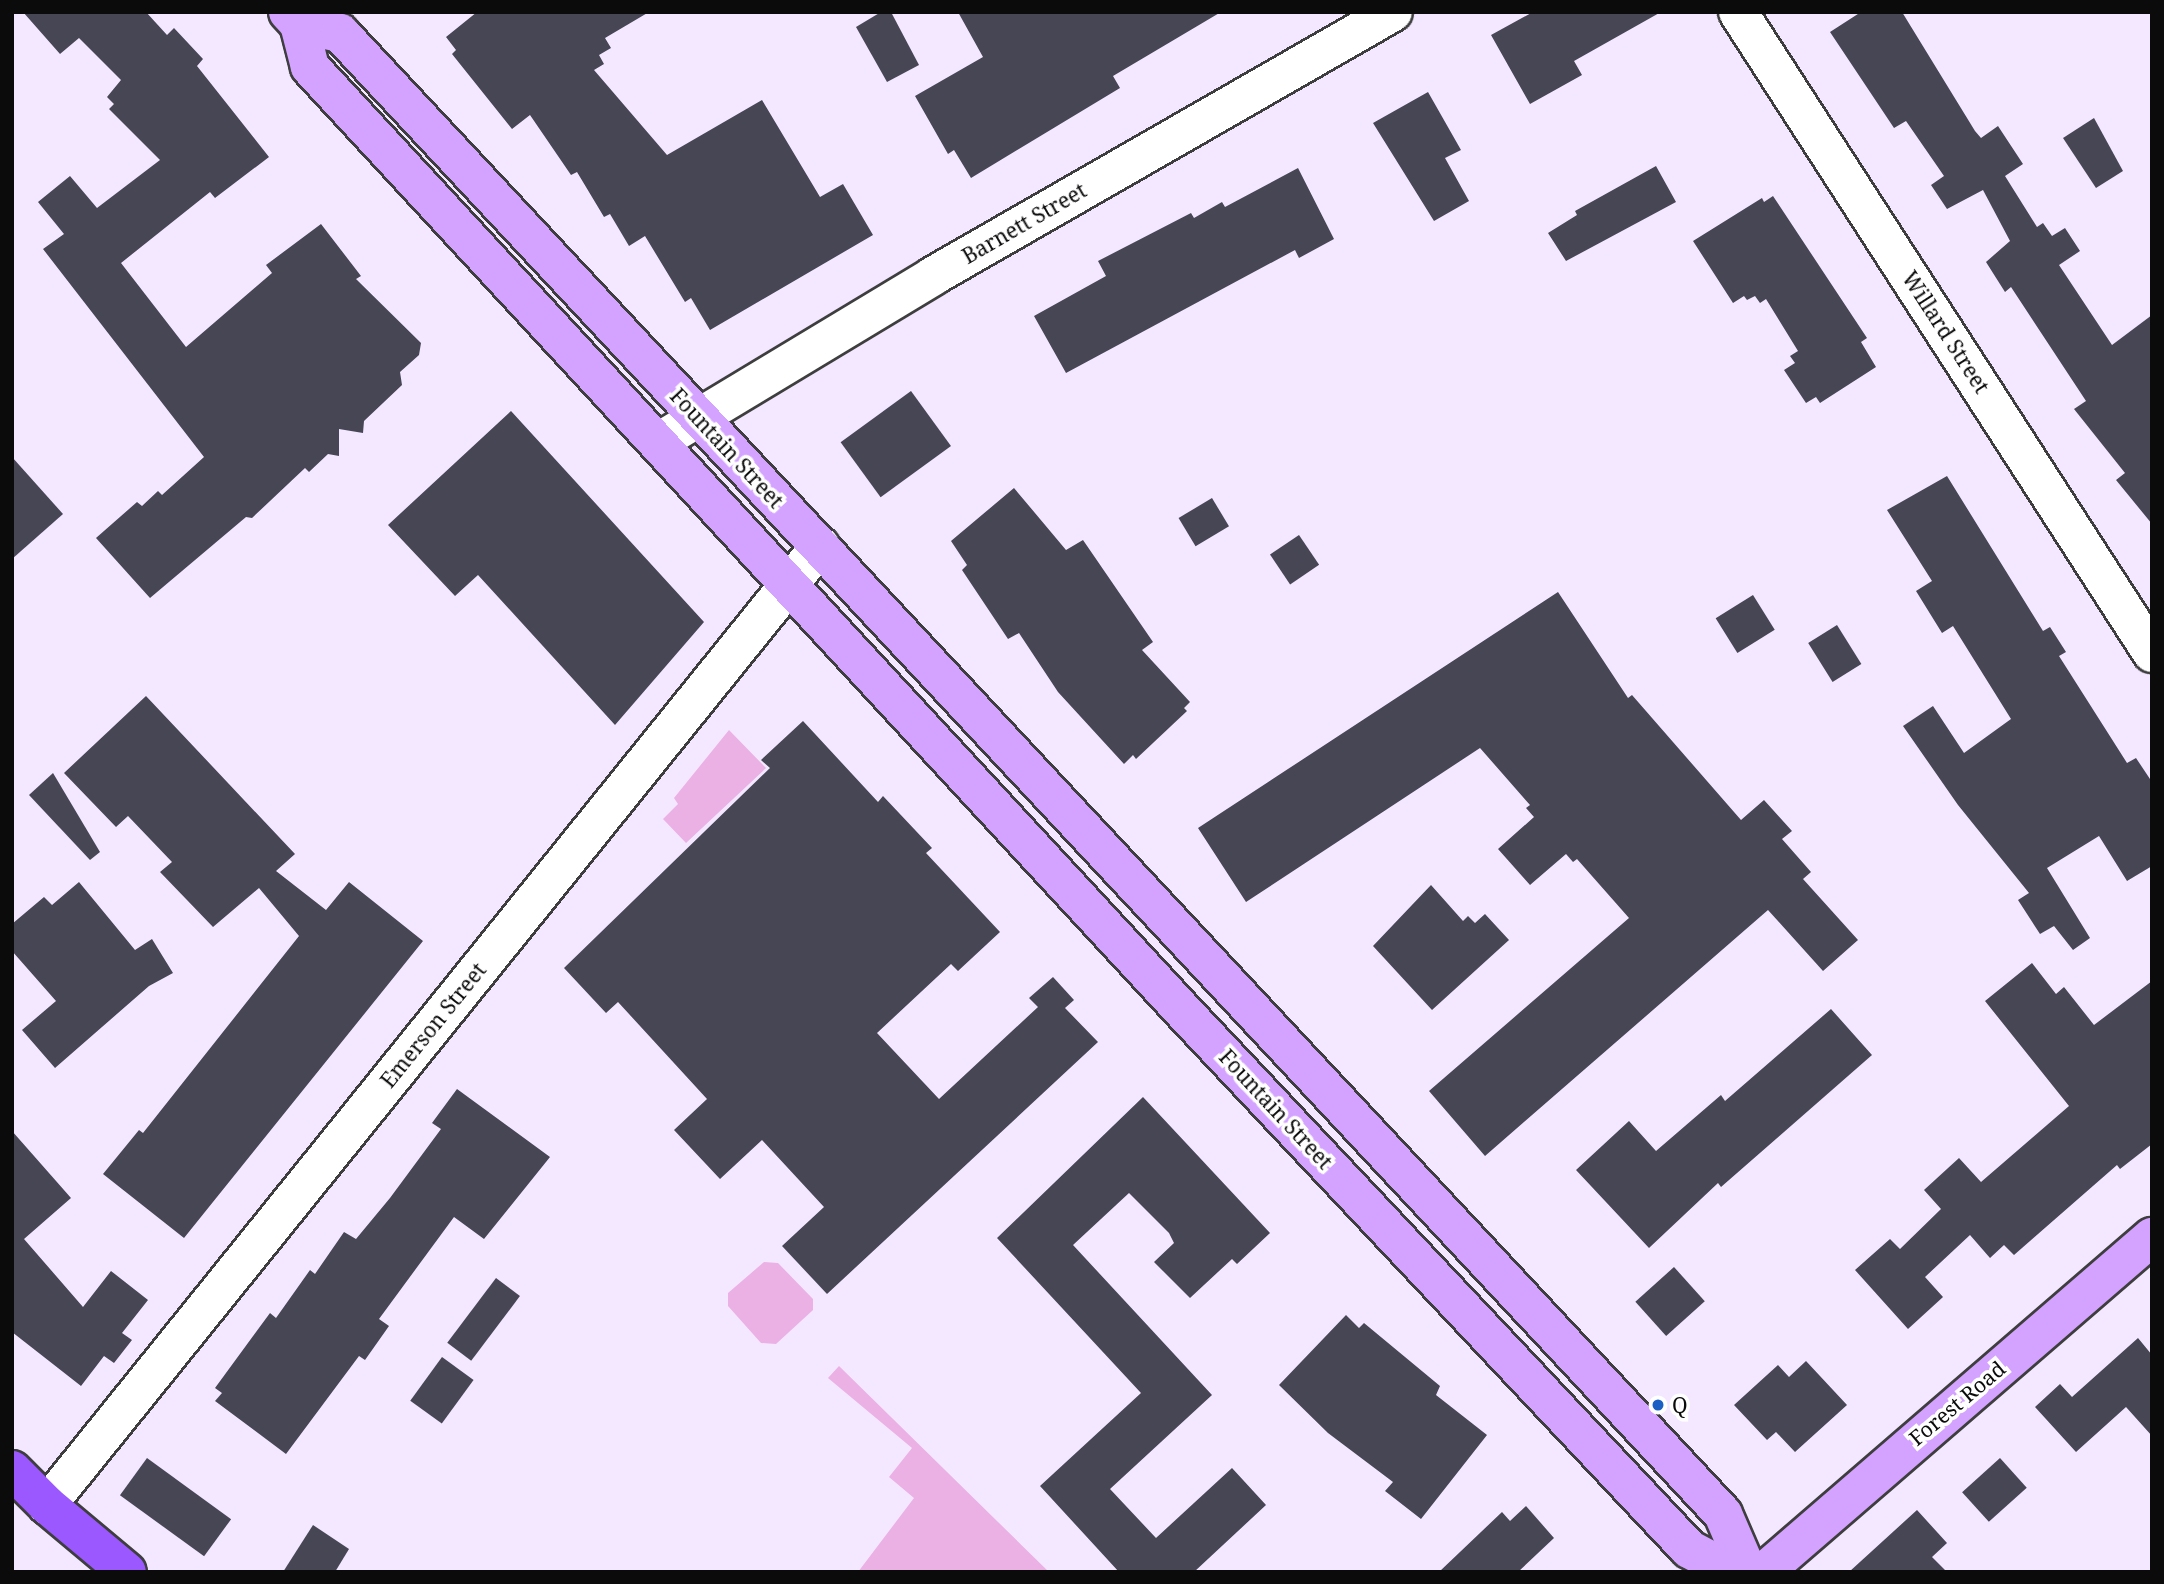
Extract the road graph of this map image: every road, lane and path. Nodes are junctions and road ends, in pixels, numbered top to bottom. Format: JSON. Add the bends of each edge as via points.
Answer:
{"nodes":[{"id":1,"x":1393,"y":12,"type":"edge"},
{"id":2,"x":1738,"y":12,"type":"edge"},
{"id":3,"x":298,"y":16,"type":"edge"},
{"id":4,"x":698,"y":417,"type":"junction"},
{"id":5,"x":660,"y":441,"type":"junction"},
{"id":6,"x":820,"y":546,"type":"junction"},
{"id":7,"x":790,"y":580,"type":"junction"},
{"id":8,"x":2152,"y":653,"type":"edge"},
{"id":9,"x":1143,"y":895,"type":"junction"},
{"id":10,"x":1107,"y":927,"type":"junction"},
{"id":11,"x":2152,"y":1237,"type":"edge"},
{"id":12,"x":1482,"y":1255,"type":"junction"},
{"id":13,"x":1447,"y":1289,"type":"junction"},
{"id":14,"x":12,"y":1470,"type":"edge"},
{"id":15,"x":47,"y":1505,"type":"junction"},
{"id":16,"x":127,"y":1572,"type":"edge"},
{"id":17,"x":1732,"y":1572,"type":"edge"},
{"id":18,"x":1748,"y":1572,"type":"edge"},
{"id":19,"x":1764,"y":1572,"type":"edge"}],
"edges":[{"from":1,"to":4,"type":"street","name":"Barnett Street","via":[[933,276]]},
{"from":2,"to":8,"type":"street","name":"Willard Street"},
{"from":3,"to":4,"type":"main road","name":"Fountain Street","via":[[340,33]]},
{"from":3,"to":5,"type":"main road","name":"Fountain Street","via":[[310,67]]},
{"from":4,"to":5,"type":"street","name":"Barnett Street"},
{"from":4,"to":6,"type":"main road","name":"Fountain Street"},
{"from":5,"to":7,"type":"main road","name":"Fountain Street"},
{"from":6,"to":7,"type":"street","name":"Emerson Street"},
{"from":6,"to":9,"type":"main road","name":"Fountain Street"},
{"from":7,"to":10,"type":"main road","name":"Fountain Street"},
{"from":7,"to":15,"type":"street","name":"Emerson Street"},
{"from":9,"to":10,"type":"main road"},
{"from":9,"to":12,"type":"main road","name":"Fountain Street"},
{"from":10,"to":13,"type":"main road","name":"Fountain Street"},
{"from":11,"to":19,"type":"main road","name":"Forest Road"},
{"from":12,"to":13,"type":"main road"},
{"from":12,"to":18,"type":"main road","name":"Fountain Street","via":[[1723,1514]]},
{"from":13,"to":17,"type":"main road","name":"Fountain Street","via":[[1689,1549]]},
{"from":14,"to":15,"type":"main road"},
{"from":15,"to":16,"type":"main road"}]}
